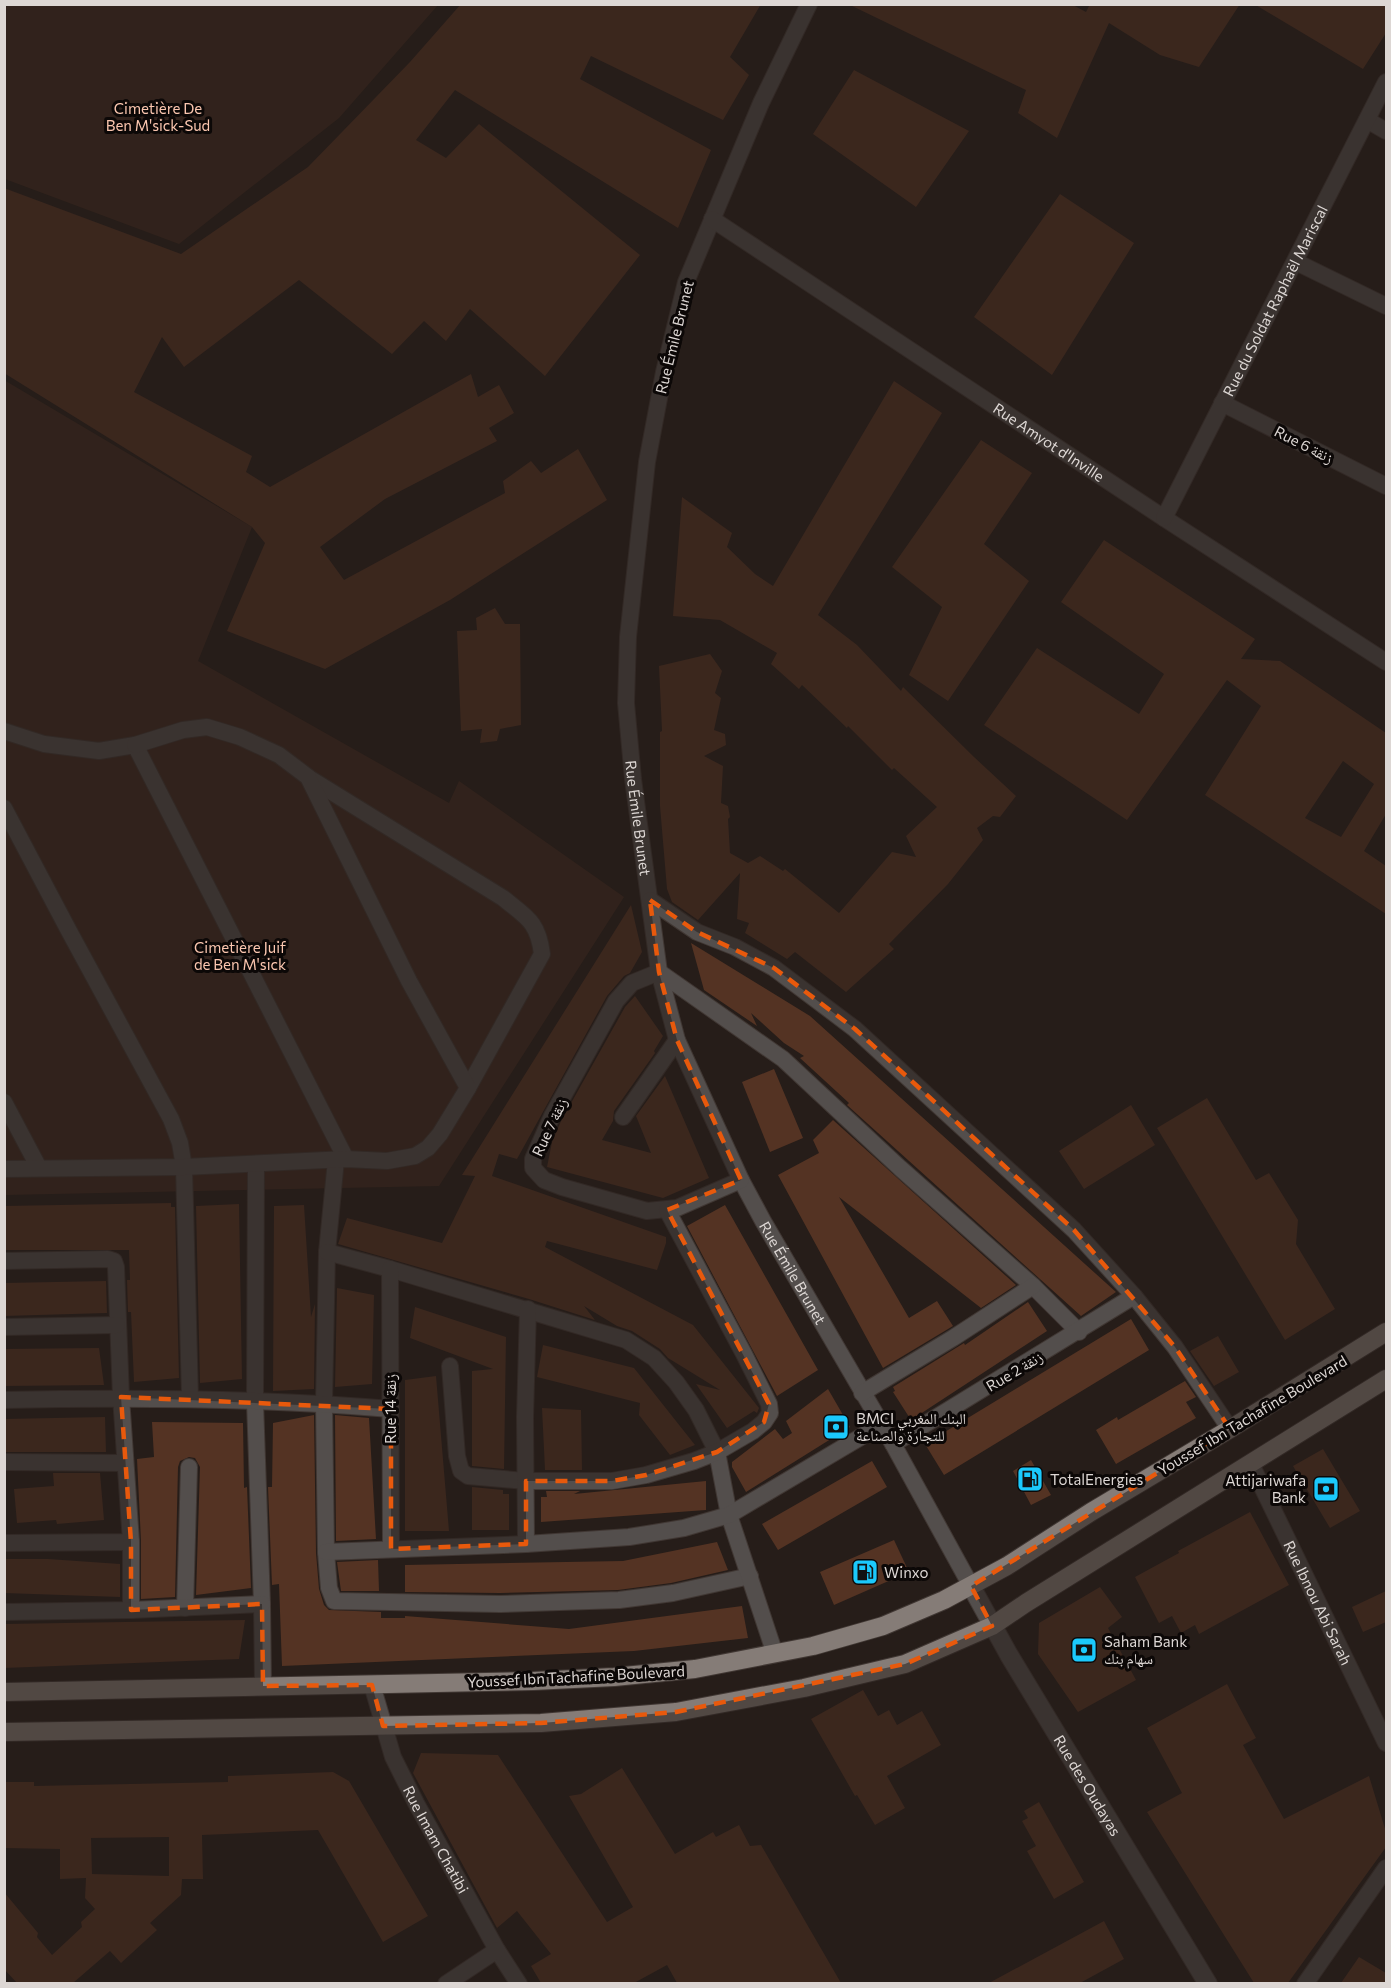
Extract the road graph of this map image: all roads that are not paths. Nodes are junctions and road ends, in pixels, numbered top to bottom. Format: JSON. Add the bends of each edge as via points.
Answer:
{"nodes":[{"id":1,"x":809,"y":4,"type":"edge"},
{"id":2,"x":1386,"y":82,"type":"edge"},
{"id":3,"x":1367,"y":120,"type":"junction"},
{"id":4,"x":1386,"y":131,"type":"edge"},
{"id":5,"x":712,"y":219,"type":"junction"},
{"id":6,"x":1296,"y":262,"type":"junction"},
{"id":7,"x":1386,"y":306,"type":"edge"},
{"id":8,"x":1222,"y":403,"type":"junction"},
{"id":9,"x":1386,"y":486,"type":"edge"},
{"id":10,"x":1164,"y":518,"type":"junction"},
{"id":11,"x":1386,"y":662,"type":"edge"},
{"id":12,"x":4,"y":731,"type":"edge"},
{"id":13,"x":135,"y":745,"type":"junction"},
{"id":14,"x":308,"y":777,"type":"junction"},
{"id":15,"x":4,"y":808,"type":"edge"},
{"id":16,"x":650,"y":900,"type":"junction"},
{"id":17,"x":659,"y":972,"type":"junction"},
{"id":18,"x":677,"y":1040,"type":"junction"},
{"id":19,"x":468,"y":1088,"type":"junction"},
{"id":20,"x":4,"y":1102,"type":"edge"},
{"id":21,"x":623,"y":1117,"type":"dead end"},
{"id":22,"x":341,"y":1160,"type":"junction"},
{"id":23,"x":256,"y":1164,"type":"junction"},
{"id":24,"x":184,"y":1167,"type":"junction"},
{"id":25,"x":39,"y":1168,"type":"junction"},
{"id":26,"x":4,"y":1169,"type":"edge"},
{"id":27,"x":741,"y":1180,"type":"junction"},
{"id":28,"x":667,"y":1210,"type":"junction"},
{"id":29,"x":327,"y":1252,"type":"junction"},
{"id":30,"x":4,"y":1261,"type":"edge"},
{"id":31,"x":390,"y":1269,"type":"junction"},
{"id":32,"x":1033,"y":1286,"type":"junction"},
{"id":33,"x":1134,"y":1296,"type":"junction"},
{"id":34,"x":528,"y":1309,"type":"junction"},
{"id":35,"x":117,"y":1325,"type":"junction"},
{"id":36,"x":4,"y":1327,"type":"edge"},
{"id":37,"x":1079,"y":1332,"type":"junction"},
{"id":38,"x":1386,"y":1332,"type":"edge"},
{"id":39,"x":450,"y":1366,"type":"dead end"},
{"id":40,"x":1386,"y":1379,"type":"edge"},
{"id":41,"x":862,"y":1393,"type":"junction"},
{"id":42,"x":120,"y":1397,"type":"junction"},
{"id":43,"x":190,"y":1398,"type":"junction"},
{"id":44,"x":4,"y":1400,"type":"edge"},
{"id":45,"x":255,"y":1402,"type":"junction"},
{"id":46,"x":324,"y":1403,"type":"junction"},
{"id":47,"x":391,"y":1409,"type":"junction"},
{"id":48,"x":881,"y":1425,"type":"junction"},
{"id":49,"x":1230,"y":1429,"type":"junction"},
{"id":50,"x":893,"y":1444,"type":"junction"},
{"id":51,"x":717,"y":1452,"type":"junction"},
{"id":52,"x":4,"y":1462,"type":"edge"},
{"id":53,"x":125,"y":1463,"type":"junction"},
{"id":54,"x":1251,"y":1464,"type":"junction"},
{"id":55,"x":189,"y":1467,"type":"dead end"},
{"id":56,"x":526,"y":1481,"type":"junction"},
{"id":57,"x":729,"y":1515,"type":"junction"},
{"id":58,"x":131,"y":1542,"type":"junction"},
{"id":59,"x":4,"y":1543,"type":"edge"},
{"id":60,"x":526,"y":1544,"type":"junction"},
{"id":61,"x":391,"y":1549,"type":"junction"},
{"id":62,"x":326,"y":1552,"type":"junction"},
{"id":63,"x":750,"y":1576,"type":"junction"},
{"id":64,"x":971,"y":1586,"type":"junction"},
{"id":65,"x":262,"y":1604,"type":"junction"},
{"id":66,"x":185,"y":1608,"type":"junction"},
{"id":67,"x":131,"y":1610,"type":"junction"},
{"id":68,"x":4,"y":1611,"type":"edge"},
{"id":69,"x":992,"y":1626,"type":"junction"},
{"id":70,"x":776,"y":1654,"type":"junction"},
{"id":71,"x":372,"y":1685,"type":"junction"},
{"id":72,"x":263,"y":1686,"type":"junction"},
{"id":73,"x":4,"y":1692,"type":"edge"},
{"id":74,"x":383,"y":1726,"type":"junction"},
{"id":75,"x":4,"y":1732,"type":"edge"},
{"id":76,"x":1386,"y":1743,"type":"edge"},
{"id":77,"x":1386,"y":1868,"type":"edge"},
{"id":78,"x":497,"y":1950,"type":"junction"},
{"id":79,"x":446,"y":1983,"type":"edge"},
{"id":80,"x":519,"y":1983,"type":"edge"},
{"id":81,"x":1208,"y":1983,"type":"edge"},
{"id":82,"x":1305,"y":1983,"type":"edge"}],
"edges":[{"from":1,"to":5,"type":"street","name":"Rue Émile Brunet","via":[[761,103]]},
{"from":2,"to":3,"type":"street","name":"Rue du Soldat Raphaël Mariscal"},
{"from":3,"to":4,"type":"street"},
{"from":3,"to":6,"type":"street","name":"Rue du Soldat Raphaël Mariscal"},
{"from":5,"to":10,"type":"street","name":"Rue Amyot d'Inville"},
{"from":5,"to":16,"type":"street","name":"Rue Émile Brunet","via":[[686,282],[646,462],[628,637],[626,703]]},
{"from":6,"to":7,"type":"street"},
{"from":6,"to":8,"type":"street","name":"Rue du Soldat Raphaël Mariscal"},
{"from":8,"to":9,"type":"street","name":"Rue 6 زنقة"},
{"from":8,"to":10,"type":"street","name":"Rue du Soldat Raphaël Mariscal"},
{"from":10,"to":11,"type":"street","name":"Rue Amyot d'Inville"},
{"from":12,"to":13,"type":"street","via":[[44,744],[99,751]]},
{"from":13,"to":14,"type":"street","via":[[207,727],[240,736],[279,755]]},
{"from":13,"to":22,"type":"street"},
{"from":14,"to":19,"type":"street","via":[[409,981]]},
{"from":14,"to":19,"type":"street","via":[[502,898],[532,921],[540,936],[542,954]]},
{"from":15,"to":24,"type":"street","via":[[171,1119]]},
{"from":16,"to":17,"type":"street","name":"Rue Émile Brunet"},
{"from":16,"to":33,"type":"street","via":[[697,932],[774,968],[855,1029],[1074,1230]]},
{"from":17,"to":18,"type":"street","name":"Rue Émile Brunet"},
{"from":17,"to":28,"type":"street","name":"Rue 7 زنقة","via":[[632,983],[616,1001],[552,1116],[533,1159],[533,1168],[544,1180],[647,1210]]},
{"from":17,"to":32,"type":"street","via":[[783,1059]]},
{"from":18,"to":21,"type":"street"},
{"from":18,"to":27,"type":"street","name":"Rue Émile Brunet"},
{"from":19,"to":22,"type":"street","via":[[440,1134],[415,1156],[387,1161]]},
{"from":20,"to":25,"type":"street"},
{"from":22,"to":23,"type":"street"},
{"from":22,"to":29,"type":"street"},
{"from":23,"to":24,"type":"street"},
{"from":23,"to":45,"type":"street"},
{"from":24,"to":25,"type":"street"},
{"from":24,"to":43,"type":"street"},
{"from":25,"to":26,"type":"street"},
{"from":27,"to":28,"type":"street","name":"Rue 7 زنقة"},
{"from":27,"to":41,"type":"street","name":"Rue Émile Brunet"},
{"from":28,"to":51,"type":"street","via":[[769,1404],[765,1422]]},
{"from":29,"to":31,"type":"street"},
{"from":29,"to":46,"type":"street"},
{"from":30,"to":35,"type":"street","via":[[114,1261]]},
{"from":31,"to":34,"type":"street"},
{"from":31,"to":47,"type":"street","name":"Rue 14 زنقة"},
{"from":32,"to":37,"type":"street"},
{"from":32,"to":41,"type":"street"},
{"from":33,"to":37,"type":"street","name":"Rue 2 زنقة"},
{"from":33,"to":49,"type":"street","via":[[1175,1347]]},
{"from":34,"to":51,"type":"street","via":[[626,1340],[654,1358],[696,1410]]},
{"from":34,"to":56,"type":"street"},
{"from":35,"to":36,"type":"street"},
{"from":35,"to":42,"type":"street"},
{"from":37,"to":50,"type":"street","name":"Rue 2 زنقة"},
{"from":38,"to":49,"type":"main road","name":"Youssef Ibn Tachafine Boulevard"},
{"from":39,"to":56,"type":"street","via":[[461,1472],[468,1476]]},
{"from":40,"to":54,"type":"main road"},
{"from":41,"to":48,"type":"street","name":"Rue Émile Brunet"},
{"from":42,"to":43,"type":"street"},
{"from":42,"to":44,"type":"street"},
{"from":42,"to":53,"type":"street"},
{"from":43,"to":45,"type":"street"},
{"from":45,"to":46,"type":"street"},
{"from":45,"to":65,"type":"street"},
{"from":46,"to":47,"type":"street"},
{"from":46,"to":62,"type":"street"},
{"from":47,"to":61,"type":"street","name":"Rue 14 زنقة"},
{"from":48,"to":50,"type":"street","name":"Rue Émile Brunet"},
{"from":48,"to":57,"type":"street"},
{"from":49,"to":64,"type":"main road","name":"Youssef Ibn Tachafine Boulevard"},
{"from":50,"to":64,"type":"street","name":"Rue Émile Brunet"},
{"from":51,"to":56,"type":"street","via":[[656,1472],[612,1481]]},
{"from":51,"to":57,"type":"street"},
{"from":52,"to":53,"type":"street"},
{"from":53,"to":58,"type":"street"},
{"from":54,"to":69,"type":"main road"},
{"from":54,"to":76,"type":"street","name":"Rue Ibnou Abi Sarah"},
{"from":55,"to":66,"type":"street"},
{"from":56,"to":60,"type":"street"},
{"from":57,"to":60,"type":"street","via":[[684,1528],[629,1537]]},
{"from":57,"to":63,"type":"street"},
{"from":58,"to":59,"type":"street"},
{"from":58,"to":67,"type":"street"},
{"from":60,"to":61,"type":"street"},
{"from":61,"to":62,"type":"street"},
{"from":62,"to":63,"type":"street","via":[[329,1588],[337,1602],[511,1604],[619,1600]]},
{"from":63,"to":70,"type":"street"},
{"from":64,"to":69,"type":"street","name":"Rue des Oudayas"},
{"from":64,"to":70,"type":"main road","name":"Youssef Ibn Tachafine Boulevard","via":[[883,1626]]},
{"from":65,"to":66,"type":"street"},
{"from":65,"to":72,"type":"street"},
{"from":66,"to":67,"type":"street"},
{"from":67,"to":68,"type":"street"},
{"from":69,"to":74,"type":"main road","via":[[905,1664],[676,1712],[541,1723]]},
{"from":69,"to":81,"type":"street","name":"Rue des Oudayas"},
{"from":70,"to":71,"type":"main road","name":"Youssef Ibn Tachafine Boulevard","via":[[695,1669],[614,1677]]},
{"from":71,"to":72,"type":"main road","name":"Youssef Ibn Tachafine Boulevard"},
{"from":71,"to":74,"type":"street","name":"Rue Imam Chatibi"},
{"from":72,"to":73,"type":"main road","name":"Youssef Ibn Tachafine Boulevard"},
{"from":74,"to":75,"type":"main road"},
{"from":74,"to":78,"type":"street","name":"Rue Imam Chatibi","via":[[393,1757],[416,1803]]},
{"from":77,"to":82,"type":"street"},
{"from":78,"to":79,"type":"street"},
{"from":78,"to":80,"type":"street","name":"Rue Imam Chatibi"}]}
